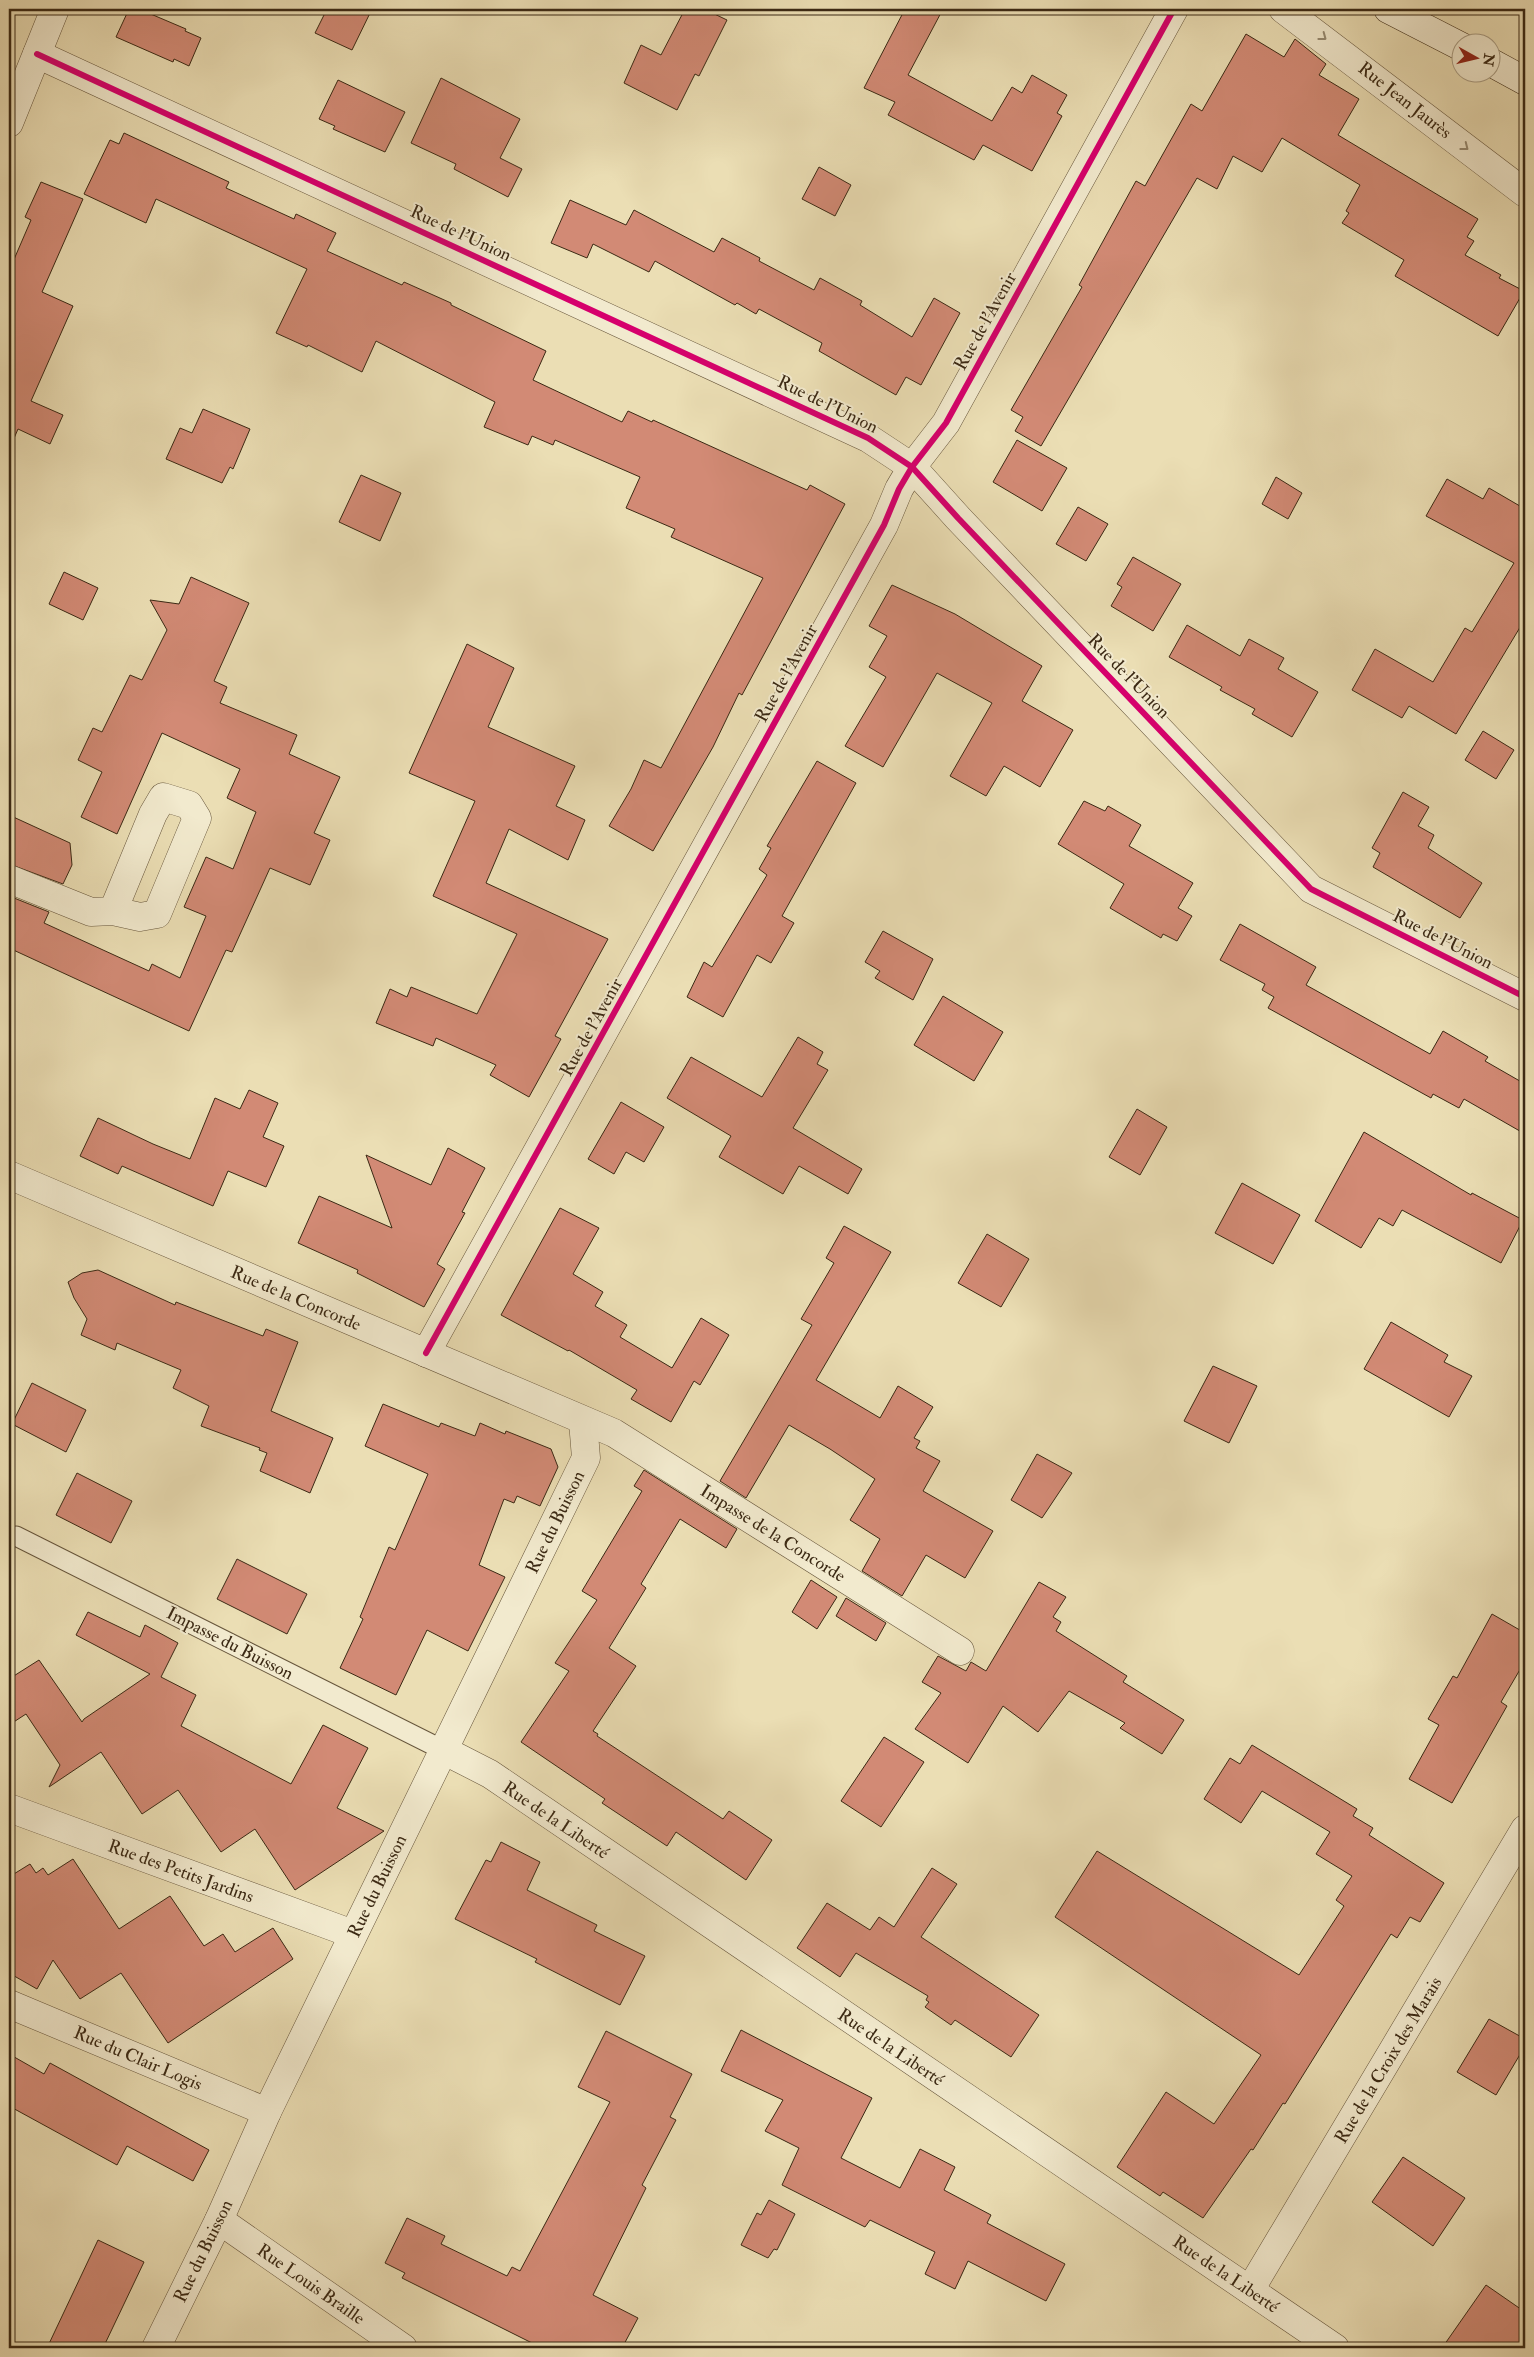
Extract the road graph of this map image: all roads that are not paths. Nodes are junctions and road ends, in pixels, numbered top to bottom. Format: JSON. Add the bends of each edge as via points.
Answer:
{"nodes":[{"id":1,"x":55,"y":9,"type":"edge"},
{"id":2,"x":1174,"y":9,"type":"edge"},
{"id":3,"x":1283,"y":9,"type":"edge"},
{"id":4,"x":1388,"y":9,"type":"edge"},
{"id":5,"x":1452,"y":42,"type":"edge"},
{"id":6,"x":37,"y":54,"type":"junction"},
{"id":7,"x":1502,"y":68,"type":"edge"},
{"id":8,"x":1525,"y":81,"type":"edge"},
{"id":9,"x":9,"y":123,"type":"edge"},
{"id":10,"x":1525,"y":193,"type":"edge"},
{"id":11,"x":912,"y":467,"type":"junction"},
{"id":12,"x":9,"y":880,"type":"edge"},
{"id":13,"x":113,"y":911,"type":"dead end"},
{"id":14,"x":1525,"y":997,"type":"edge"},
{"id":15,"x":9,"y":1175,"type":"edge"},
{"id":16,"x":426,"y":1353,"type":"junction"},
{"id":17,"x":583,"y":1421,"type":"junction"},
{"id":18,"x":16,"y":1536,"type":"dead end"},
{"id":19,"x":960,"y":1650,"type":"dead end"},
{"id":20,"x":445,"y":1751,"type":"junction"},
{"id":21,"x":9,"y":1808,"type":"edge"},
{"id":22,"x":1525,"y":1829,"type":"edge"},
{"id":23,"x":353,"y":1934,"type":"junction"},
{"id":24,"x":9,"y":2004,"type":"edge"},
{"id":25,"x":267,"y":2112,"type":"junction"},
{"id":26,"x":219,"y":2220,"type":"junction"},
{"id":27,"x":1250,"y":2290,"type":"junction"},
{"id":28,"x":156,"y":2348,"type":"edge"},
{"id":29,"x":403,"y":2348,"type":"edge"},
{"id":30,"x":1335,"y":2348,"type":"edge"}],
"edges":[{"from":1,"to":6,"type":"street"},
{"from":2,"to":11,"type":"street","name":"Rue de l'Avenir","via":[[946,423]]},
{"from":3,"to":10,"type":"street","name":"Rue Jean Jaurès","one_way":true},
{"from":4,"to":5,"type":"street"},
{"from":6,"to":9,"type":"street"},
{"from":6,"to":11,"type":"street","name":"Rue de l'Union","via":[[868,438]]},
{"from":7,"to":8,"type":"street"},
{"from":11,"to":14,"type":"street","name":"Rue de l'Union","via":[[1311,889]]},
{"from":11,"to":16,"type":"street","name":"Rue de l'Avenir","via":[[884,525]]},
{"from":12,"to":13,"type":"street","via":[[91,912]]},
{"from":15,"to":16,"type":"street","name":"Rue de la Concorde"},
{"from":16,"to":17,"type":"street","name":"Rue de la Concorde"},
{"from":17,"to":19,"type":"street","name":"Impasse de la Concorde","via":[[614,1433]]},
{"from":17,"to":20,"type":"street","name":"Rue du Buisson","via":[[586,1458]]},
{"from":18,"to":20,"type":"lane","name":"Impasse du Buisson"},
{"from":20,"to":23,"type":"street","name":"Rue du Buisson"},
{"from":20,"to":27,"type":"street","name":"Rue de la Liberté","via":[[490,1774]]},
{"from":21,"to":23,"type":"street","name":"Rue des Petits Jardins"},
{"from":22,"to":27,"type":"street","name":"Rue de la Croix des Marais"},
{"from":23,"to":25,"type":"street","name":"Rue du Buisson"},
{"from":24,"to":25,"type":"street","name":"Rue du Clair Logis"},
{"from":25,"to":26,"type":"street","name":"Rue du Buisson"},
{"from":26,"to":28,"type":"street","name":"Rue du Buisson"},
{"from":26,"to":29,"type":"street","name":"Rue Louis Braille"},
{"from":27,"to":30,"type":"street","name":"Rue de la Liberté"}]}
